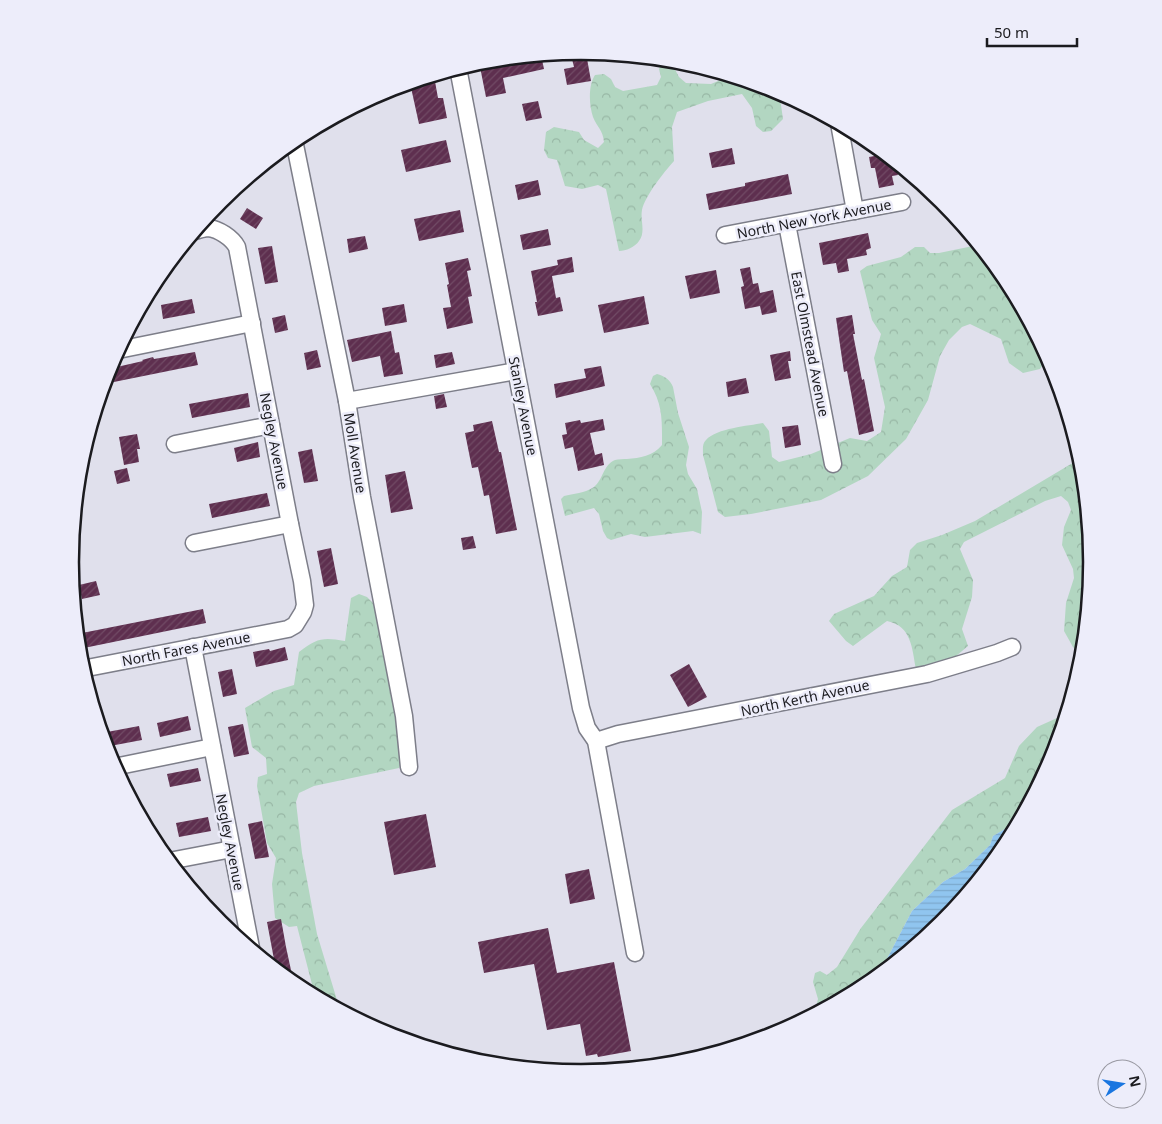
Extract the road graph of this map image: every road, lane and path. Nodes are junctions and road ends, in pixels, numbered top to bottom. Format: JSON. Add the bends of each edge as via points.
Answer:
{"nodes":[{"id":1,"x":459,"y":75,"type":"edge"},
{"id":2,"x":841,"y":133,"type":"edge"},
{"id":3,"x":296,"y":149,"type":"edge"},
{"id":4,"x":902,"y":202,"type":"dead end"},
{"id":5,"x":855,"y":211,"type":"junction"},
{"id":6,"x":787,"y":224,"type":"junction"},
{"id":7,"x":206,"y":228,"type":"edge"},
{"id":8,"x":726,"y":235,"type":"dead end"},
{"id":9,"x":252,"y":323,"type":"junction"},
{"id":10,"x":127,"y":348,"type":"edge"},
{"id":11,"x":516,"y":371,"type":"junction"},
{"id":12,"x":347,"y":401,"type":"junction"},
{"id":13,"x":271,"y":424,"type":"junction"},
{"id":14,"x":175,"y":444,"type":"dead end"},
{"id":15,"x":833,"y":464,"type":"dead end"},
{"id":16,"x":290,"y":524,"type":"junction"},
{"id":17,"x":194,"y":543,"type":"dead end"},
{"id":18,"x":288,"y":629,"type":"joint"},
{"id":19,"x":1012,"y":647,"type":"dead end"},
{"id":20,"x":192,"y":648,"type":"junction"},
{"id":21,"x":91,"y":668,"type":"edge"},
{"id":22,"x":596,"y":741,"type":"junction"},
{"id":23,"x":212,"y":747,"type":"junction"},
{"id":24,"x":122,"y":765,"type":"edge"},
{"id":25,"x":409,"y":767,"type":"dead end"},
{"id":26,"x":232,"y":849,"type":"junction"},
{"id":27,"x":177,"y":859,"type":"edge"},
{"id":28,"x":248,"y":937,"type":"edge"},
{"id":29,"x":635,"y":953,"type":"dead end"}],
"edges":[{"from":1,"to":11,"type":"street","name":"Stanley Avenue"},
{"from":2,"to":5,"type":"street"},
{"from":3,"to":12,"type":"street","name":"Moll Avenue"},
{"from":4,"to":5,"type":"street","name":"North New York Avenue"},
{"from":5,"to":6,"type":"street","name":"North New York Avenue"},
{"from":6,"to":8,"type":"street","name":"North New York Avenue"},
{"from":6,"to":15,"type":"street","name":"East Olmstead Avenue"},
{"from":7,"to":9,"type":"street","name":"Negley Avenue","via":[[216,230],[237,247]]},
{"from":9,"to":10,"type":"street"},
{"from":9,"to":13,"type":"street","name":"Negley Avenue"},
{"from":11,"to":12,"type":"street"},
{"from":11,"to":22,"type":"street","name":"Stanley Avenue","via":[[581,708],[587,728]]},
{"from":12,"to":25,"type":"street","name":"Moll Avenue","via":[[404,716]]},
{"from":13,"to":14,"type":"street"},
{"from":13,"to":16,"type":"street","name":"Negley Avenue"},
{"from":16,"to":17,"type":"street"},
{"from":16,"to":18,"type":"street","name":"Negley Avenue","via":[[305,605],[295,625]]},
{"from":18,"to":20,"type":"street","name":"North Fares Avenue"},
{"from":19,"to":22,"type":"street","name":"North Kerth Avenue","via":[[927,674]]},
{"from":20,"to":21,"type":"street","name":"North Fares Avenue"},
{"from":20,"to":23,"type":"street","name":"Negley Avenue"},
{"from":22,"to":29,"type":"street","name":"Stanley Avenue"},
{"from":23,"to":24,"type":"street"},
{"from":23,"to":26,"type":"street","name":"Negley Avenue"},
{"from":26,"to":27,"type":"street"},
{"from":26,"to":28,"type":"street","name":"Negley Avenue"}]}
